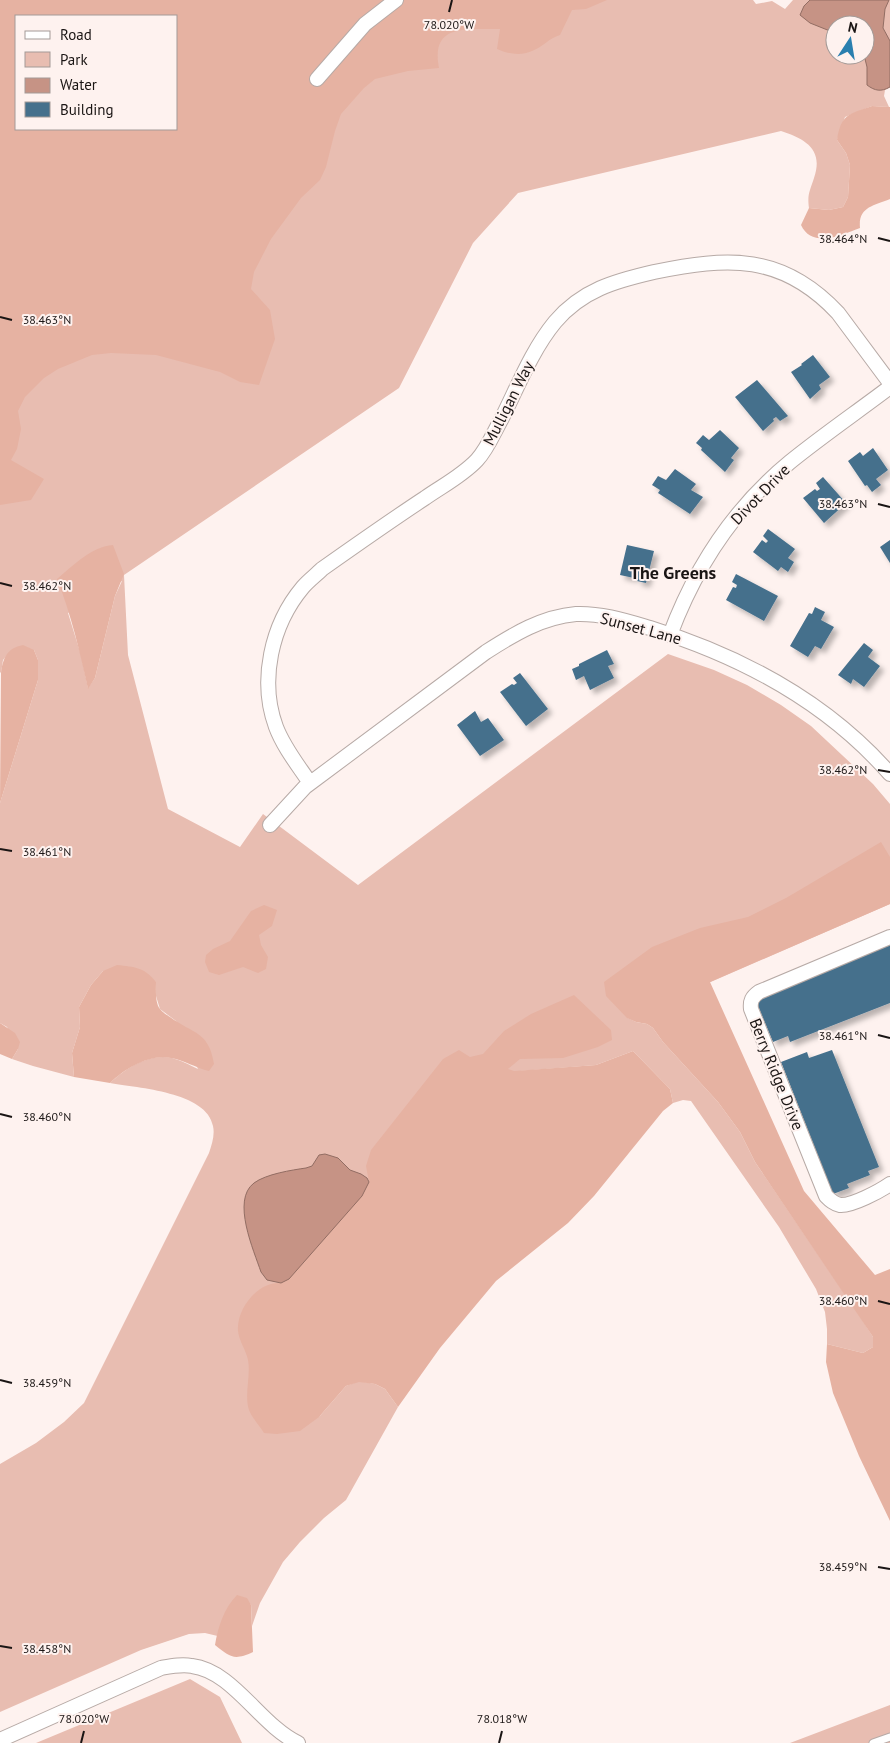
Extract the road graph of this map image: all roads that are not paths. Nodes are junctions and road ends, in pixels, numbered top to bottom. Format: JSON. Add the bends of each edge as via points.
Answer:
{"nodes":[{"id":1,"x":396,"y":0,"type":"edge"},
{"id":2,"x":318,"y":79,"type":"dead end"},
{"id":3,"x":890,"y":383,"type":"edge"},
{"id":4,"x":890,"y":387,"type":"edge"},
{"id":5,"x":670,"y":635,"type":"junction"},
{"id":6,"x":890,"y":774,"type":"edge"},
{"id":7,"x":310,"y":783,"type":"junction"},
{"id":8,"x":270,"y":825,"type":"dead end"},
{"id":9,"x":890,"y":937,"type":"edge"},
{"id":10,"x":886,"y":1187,"type":"edge"},
{"id":11,"x":890,"y":1737,"type":"edge"},
{"id":12,"x":0,"y":1740,"type":"edge"},
{"id":13,"x":876,"y":1742,"type":"edge"},
{"id":14,"x":298,"y":1743,"type":"edge"}],
"edges":[{"from":1,"to":2,"type":"street","via":[[365,24]]},
{"from":3,"to":7,"type":"street","name":"Mulligan Way","via":[[829,302],[803,282],[773,269],[735,262],[695,264],[622,279],[577,301],[556,320],[540,342],[478,459],[322,569],[304,586],[288,609],[272,647],[268,675],[270,700],[280,737]]},
{"from":4,"to":5,"type":"street","name":"Divot Drive","via":[[790,462],[752,498],[707,556]]},
{"from":5,"to":6,"type":"street","name":"Sunset Lane","via":[[736,660],[775,681],[836,723]]},
{"from":5,"to":7,"type":"street","name":"Sunset Lane","via":[[586,614],[534,624],[486,652]]},
{"from":7,"to":8,"type":"street","name":"Sunset Lane"},
{"from":9,"to":10,"type":"street","name":"Berry Ridge Drive","via":[[759,992],[750,1004],[826,1196],[842,1205]]},
{"from":11,"to":13,"type":"lane"},
{"from":12,"to":14,"type":"street","via":[[161,1668],[177,1665],[208,1670],[225,1680],[272,1726]]}]}
